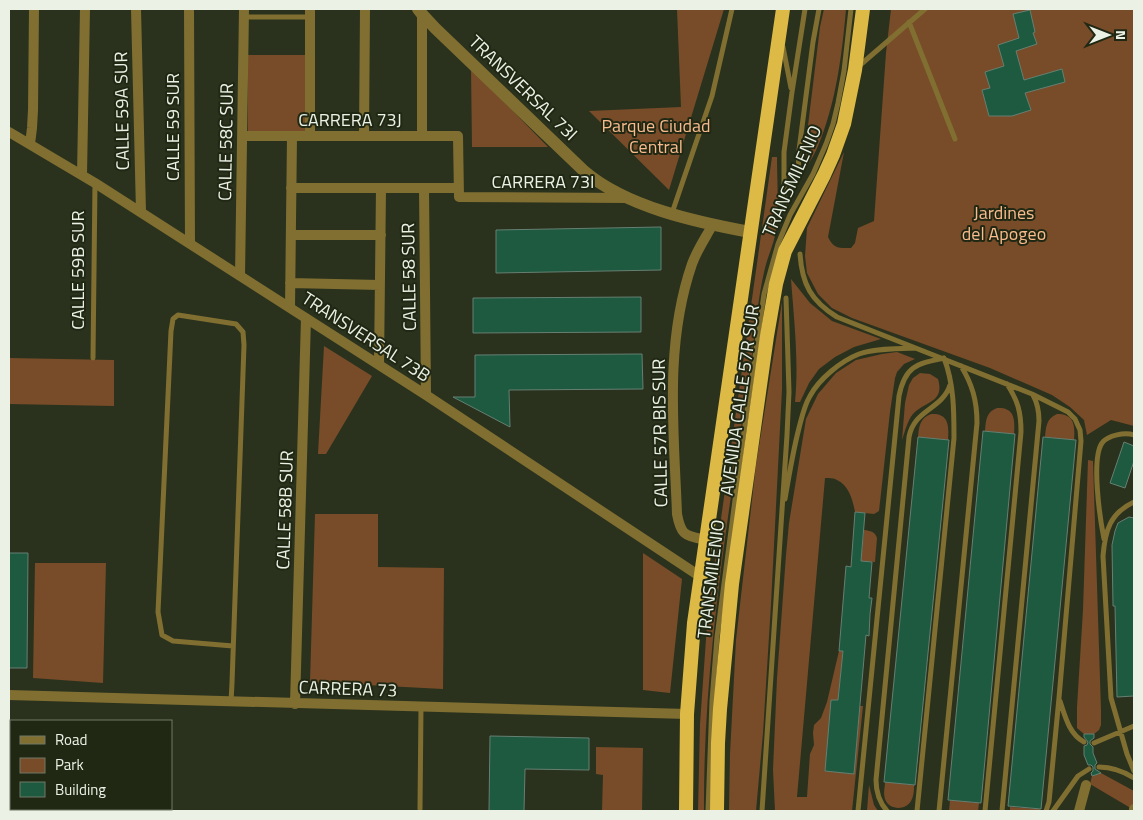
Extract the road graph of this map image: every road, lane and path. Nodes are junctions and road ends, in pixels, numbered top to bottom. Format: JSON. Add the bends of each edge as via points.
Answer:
{"nodes":[{"id":1,"x":34,"y":9,"type":"edge"},
{"id":2,"x":85,"y":9,"type":"edge"},
{"id":3,"x":136,"y":9,"type":"edge"},
{"id":4,"x":188,"y":9,"type":"edge"},
{"id":5,"x":364,"y":9,"type":"edge"},
{"id":6,"x":732,"y":9,"type":"edge"},
{"id":7,"x":783,"y":9,"type":"edge"},
{"id":8,"x":805,"y":9,"type":"edge"},
{"id":9,"x":819,"y":9,"type":"edge"},
{"id":10,"x":851,"y":9,"type":"edge"},
{"id":11,"x":863,"y":9,"type":"edge"},
{"id":12,"x":924,"y":9,"type":"edge"},
{"id":13,"x":420,"y":12,"type":"edge"},
{"id":14,"x":244,"y":13,"type":"edge"},
{"id":15,"x":310,"y":13,"type":"edge"},
{"id":16,"x":909,"y":22,"type":"junction"},
{"id":17,"x":780,"y":32,"type":"junction"},
{"id":18,"x":855,"y":70,"type":"junction"},
{"id":19,"x":792,"y":92,"type":"junction"},
{"id":20,"x":9,"y":132,"type":"edge"},
{"id":21,"x":242,"y":136,"type":"junction"},
{"id":22,"x":292,"y":136,"type":"junction"},
{"id":23,"x":310,"y":136,"type":"junction"},
{"id":24,"x":364,"y":136,"type":"junction"},
{"id":25,"x":422,"y":136,"type":"junction"},
{"id":26,"x":955,"y":140,"type":"dead end"},
{"id":27,"x":30,"y":144,"type":"junction"},
{"id":28,"x":82,"y":175,"type":"junction"},
{"id":29,"x":798,"y":178,"type":"dead end"},
{"id":30,"x":95,"y":183,"type":"junction"},
{"id":31,"x":292,"y":188,"type":"junction"},
{"id":32,"x":381,"y":188,"type":"junction"},
{"id":33,"x":424,"y":188,"type":"junction"},
{"id":34,"x":458,"y":193,"type":"junction"},
{"id":35,"x":628,"y":198,"type":"junction"},
{"id":36,"x":784,"y":205,"type":"dead end"},
{"id":37,"x":141,"y":212,"type":"junction"},
{"id":38,"x":672,"y":213,"type":"junction"},
{"id":39,"x":713,"y":224,"type":"junction"},
{"id":40,"x":750,"y":232,"type":"junction"},
{"id":41,"x":291,"y":235,"type":"junction"},
{"id":42,"x":381,"y":235,"type":"junction"},
{"id":43,"x":190,"y":244,"type":"junction"},
{"id":44,"x":800,"y":254,"type":"dead end"},
{"id":45,"x":240,"y":276,"type":"junction"},
{"id":46,"x":290,"y":283,"type":"junction"},
{"id":47,"x":380,"y":285,"type":"junction"},
{"id":48,"x":786,"y":298,"type":"dead end"},
{"id":49,"x":290,"y":308,"type":"junction"},
{"id":50,"x":306,"y":318,"type":"junction"},
{"id":51,"x":918,"y":348,"type":"junction"},
{"id":52,"x":93,"y":358,"type":"dead end"},
{"id":53,"x":944,"y":358,"type":"junction"},
{"id":54,"x":380,"y":365,"type":"junction"},
{"id":55,"x":960,"y":365,"type":"junction"},
{"id":56,"x":951,"y":380,"type":"junction"},
{"id":57,"x":1007,"y":384,"type":"junction"},
{"id":58,"x":1032,"y":394,"type":"junction"},
{"id":59,"x":426,"y":395,"type":"junction"},
{"id":60,"x":1134,"y":435,"type":"edge"},
{"id":61,"x":1133,"y":503,"type":"edge"},
{"id":62,"x":780,"y":528,"type":"junction"},
{"id":63,"x":706,"y":540,"type":"junction"},
{"id":64,"x":1104,"y":540,"type":"junction"},
{"id":65,"x":701,"y":577,"type":"junction"},
{"id":66,"x":233,"y":646,"type":"junction"},
{"id":67,"x":9,"y":695,"type":"edge"},
{"id":68,"x":1059,"y":698,"type":"junction"},
{"id":69,"x":231,"y":702,"type":"junction"},
{"id":70,"x":295,"y":704,"type":"junction"},
{"id":71,"x":421,"y":707,"type":"junction"},
{"id":72,"x":687,"y":714,"type":"junction"},
{"id":73,"x":1134,"y":726,"type":"edge"},
{"id":74,"x":1120,"y":732,"type":"junction"},
{"id":75,"x":1084,"y":742,"type":"dead end"},
{"id":76,"x":1094,"y":743,"type":"dead end"},
{"id":77,"x":1099,"y":767,"type":"dead end"},
{"id":78,"x":1089,"y":769,"type":"dead end"},
{"id":79,"x":1134,"y":771,"type":"edge"},
{"id":80,"x":1134,"y":778,"type":"edge"},
{"id":81,"x":1086,"y":785,"type":"dead end"},
{"id":82,"x":420,"y":809,"type":"dead end"},
{"id":83,"x":686,"y":811,"type":"edge"},
{"id":84,"x":708,"y":811,"type":"edge"},
{"id":85,"x":717,"y":811,"type":"edge"},
{"id":86,"x":764,"y":811,"type":"edge"},
{"id":87,"x":858,"y":811,"type":"edge"},
{"id":88,"x":887,"y":811,"type":"edge"},
{"id":89,"x":917,"y":811,"type":"edge"},
{"id":90,"x":939,"y":811,"type":"edge"},
{"id":91,"x":986,"y":811,"type":"edge"},
{"id":92,"x":1002,"y":811,"type":"edge"},
{"id":93,"x":1046,"y":811,"type":"edge"},
{"id":94,"x":1053,"y":811,"type":"edge"},
{"id":95,"x":1079,"y":811,"type":"edge"}],
"edges":[{"from":1,"to":27,"type":"street"},
{"from":2,"to":28,"type":"street"},
{"from":3,"to":37,"type":"street","name":"CALLE 59A SUR"},
{"from":4,"to":43,"type":"street","name":"CALLE 59 SUR"},
{"from":5,"to":24,"type":"street"},
{"from":6,"to":38,"type":"lane","via":[[712,96]]},
{"from":7,"to":17,"type":"highway","name":"AVENIDA CALLE 57R SUR"},
{"from":8,"to":19,"type":"lane","name":"TRANSMILENIO"},
{"from":9,"to":29,"type":"lane","name":"TRANSMILENIO"},
{"from":10,"to":84,"type":"lane","name":"TRANSMILENIO","via":[[844,72],[833,124],[778,244],[764,294],[717,638]]},
{"from":11,"to":18,"type":"highway","name":"AVENIDA CALLE 57R SUR"},
{"from":12,"to":16,"type":"lane"},
{"from":13,"to":25,"type":"street"},
{"from":13,"to":35,"type":"street","name":"TRANSVERSAL 73I","via":[[584,171]]},
{"from":14,"to":15,"type":"lane"},
{"from":14,"to":21,"type":"street","name":"CALLE 58C SUR"},
{"from":15,"to":23,"type":"street"},
{"from":16,"to":18,"type":"lane"},
{"from":16,"to":26,"type":"lane"},
{"from":17,"to":19,"type":"lane","name":"TRANSMILENIO"},
{"from":17,"to":40,"type":"highway","name":"AVENIDA CALLE 57R SUR"},
{"from":18,"to":85,"type":"highway","name":"AVENIDA CALLE 57R SUR","via":[[844,124],[833,155],[791,239],[776,284],[732,584],[720,709]]},
{"from":19,"to":36,"type":"lane","name":"TRANSMILENIO","via":[[784,152]]},
{"from":20,"to":27,"type":"street","name":"TRANSVERSAL 73B"},
{"from":21,"to":22,"type":"street","name":"CARRERA 73J"},
{"from":21,"to":45,"type":"street","name":"CALLE 58C SUR"},
{"from":22,"to":23,"type":"street","name":"CARRERA 73J"},
{"from":22,"to":31,"type":"street"},
{"from":23,"to":24,"type":"street","name":"CARRERA 73J"},
{"from":24,"to":25,"type":"street","name":"CARRERA 73J"},
{"from":25,"to":34,"type":"street","name":"CARRERA 73J","via":[[458,136]]},
{"from":27,"to":28,"type":"street","name":"TRANSVERSAL 73B"},
{"from":28,"to":30,"type":"street","name":"TRANSVERSAL 73B"},
{"from":30,"to":37,"type":"street","name":"TRANSVERSAL 73B"},
{"from":30,"to":52,"type":"lane","name":"CALLE 59B SUR"},
{"from":31,"to":32,"type":"street","name":"CARRERA 73I"},
{"from":31,"to":41,"type":"street"},
{"from":32,"to":33,"type":"street","name":"CARRERA 73I"},
{"from":32,"to":42,"type":"street"},
{"from":33,"to":34,"type":"street","name":"CARRERA 73I"},
{"from":33,"to":59,"type":"street","name":"CALLE 58 SUR"},
{"from":34,"to":35,"type":"street","name":"CARRERA 73I"},
{"from":35,"to":38,"type":"street","name":"TRANSVERSAL 73I"},
{"from":37,"to":43,"type":"street","name":"TRANSVERSAL 73B"},
{"from":38,"to":39,"type":"street","name":"TRANSVERSAL 73I"},
{"from":39,"to":40,"type":"street","name":"TRANSVERSAL 73I"},
{"from":39,"to":63,"type":"street","name":"CALLE 57R BIS SUR","via":[[692,263],[682,301],[674,353],[672,403],[679,525],[684,533]]},
{"from":40,"to":63,"type":"highway","name":"AVENIDA CALLE 57R SUR"},
{"from":41,"to":42,"type":"street"},
{"from":41,"to":46,"type":"street"},
{"from":42,"to":47,"type":"street"},
{"from":43,"to":45,"type":"street","name":"TRANSVERSAL 73B"},
{"from":44,"to":51,"type":"lane","name":"TRANSMILENIO","via":[[806,284],[816,301],[828,312]]},
{"from":45,"to":49,"type":"street","name":"TRANSVERSAL 73B"},
{"from":46,"to":47,"type":"street"},
{"from":46,"to":49,"type":"street"},
{"from":47,"to":54,"type":"street"},
{"from":48,"to":62,"type":"lane","name":"TRANSMILENIO","via":[[788,392]]},
{"from":49,"to":50,"type":"street","name":"TRANSVERSAL 73B"},
{"from":50,"to":54,"type":"street","name":"TRANSVERSAL 73B"},
{"from":50,"to":70,"type":"street","name":"CALLE 58B SUR"},
{"from":51,"to":53,"type":"lane","name":"TRANSMILENIO"},
{"from":51,"to":62,"type":"lane","name":"TRANSMILENIO","via":[[858,354],[825,376],[810,395],[796,438]]},
{"from":53,"to":55,"type":"lane","name":"TRANSMILENIO"},
{"from":53,"to":56,"type":"lane"},
{"from":53,"to":87,"type":"lane","via":[[923,363],[907,373],[899,396]]},
{"from":54,"to":59,"type":"street","name":"TRANSVERSAL 73B"},
{"from":55,"to":57,"type":"lane","name":"TRANSMILENIO"},
{"from":55,"to":90,"type":"lane","via":[[974,392],[977,422]]},
{"from":56,"to":88,"type":"lane","via":[[939,402],[917,418],[909,438],[876,780],[878,795]]},
{"from":56,"to":89,"type":"lane","via":[[954,438]]},
{"from":57,"to":58,"type":"lane","name":"TRANSMILENIO"},
{"from":57,"to":91,"type":"lane","via":[[1020,410],[1021,432]]},
{"from":58,"to":68,"type":"lane","name":"TRANSMILENIO","via":[[1068,412],[1081,435]]},
{"from":58,"to":92,"type":"lane","via":[[1037,401],[1039,421]]},
{"from":59,"to":65,"type":"street","name":"TRANSVERSAL 73B"},
{"from":60,"to":64,"type":"lane","via":[[1112,436],[1102,443],[1097,456],[1098,510]]},
{"from":61,"to":64,"type":"lane","via":[[1117,513]]},
{"from":62,"to":86,"type":"lane","name":"TRANSMILENIO"},
{"from":63,"to":65,"type":"highway","name":"AVENIDA CALLE 57R SUR"},
{"from":64,"to":74,"type":"lane","via":[[1111,698]]},
{"from":65,"to":72,"type":"highway","name":"AVENIDA CALLE 57R SUR"},
{"from":66,"to":66,"type":"lane","via":[[173,641],[162,635],[158,612],[171,331],[173,319],[178,315],[236,324],[243,332]]},
{"from":66,"to":69,"type":"lane"},
{"from":67,"to":69,"type":"street","name":"CARRERA 73"},
{"from":68,"to":75,"type":"lane","name":"TRANSMILENIO","via":[[1068,725]]},
{"from":68,"to":93,"type":"lane","name":"TRANSMILENIO"},
{"from":69,"to":70,"type":"street","name":"CARRERA 73"},
{"from":70,"to":71,"type":"street","name":"CARRERA 73"},
{"from":71,"to":72,"type":"street","name":"CARRERA 73"},
{"from":71,"to":82,"type":"lane"},
{"from":72,"to":83,"type":"highway","name":"AVENIDA CALLE 57R SUR"},
{"from":73,"to":74,"type":"lane"},
{"from":74,"to":76,"type":"lane"},
{"from":74,"to":79,"type":"lane"},
{"from":77,"to":80,"type":"lane","via":[[1118,770]]},
{"from":78,"to":94,"type":"lane","via":[[1078,776]]},
{"from":81,"to":95,"type":"street"}]}
